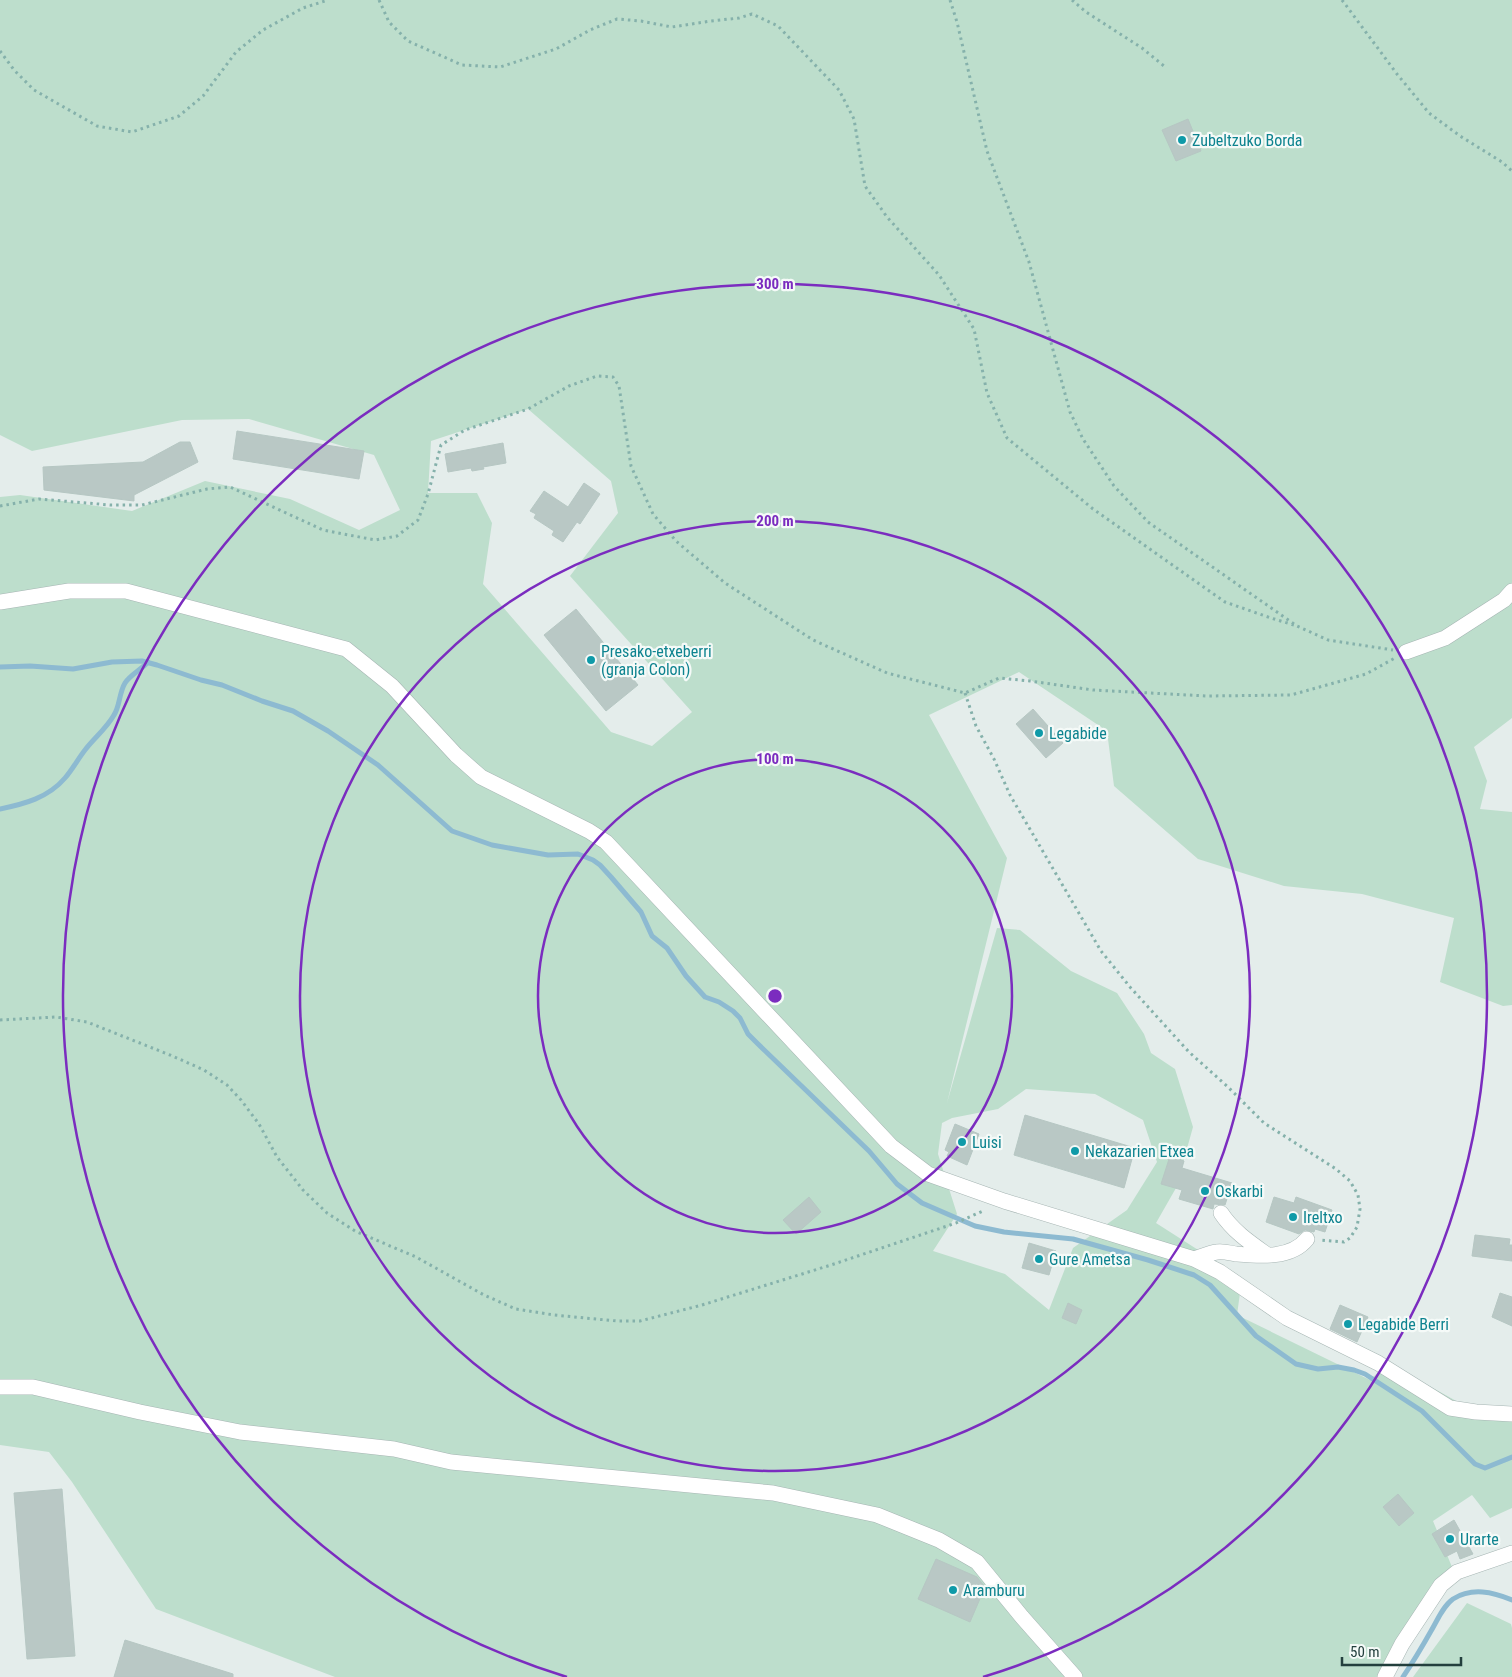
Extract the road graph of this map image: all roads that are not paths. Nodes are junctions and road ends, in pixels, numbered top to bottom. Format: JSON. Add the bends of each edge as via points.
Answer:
{"nodes":[{"id":1,"x":1512,"y":591,"type":"edge"},
{"id":2,"x":0,"y":602,"type":"edge"},
{"id":3,"x":1406,"y":652,"type":"road end"},
{"id":4,"x":1221,"y":1213,"type":"dead end"},
{"id":5,"x":1307,"y":1239,"type":"road end"},
{"id":6,"x":1266,"y":1254,"type":"junction"},
{"id":7,"x":1194,"y":1259,"type":"junction"},
{"id":8,"x":0,"y":1387,"type":"edge"},
{"id":9,"x":1512,"y":1414,"type":"edge"},
{"id":10,"x":1512,"y":1552,"type":"edge"},
{"id":11,"x":1074,"y":1677,"type":"edge"},
{"id":12,"x":1385,"y":1677,"type":"edge"}],
"edges":[{"from":1,"to":3,"type":"street","via":[[1504,600],[1444,638]]},
{"from":2,"to":7,"type":"street","via":[[69,591],[126,591],[346,649],[392,686],[481,777],[606,842],[891,1146],[928,1174],[1004,1201]]},
{"from":4,"to":6,"type":"street","via":[[1228,1224]]},
{"from":5,"to":6,"type":"street","via":[[1290,1252]]},
{"from":6,"to":7,"type":"street","via":[[1217,1252]]},
{"from":7,"to":9,"type":"street","via":[[1227,1276],[1287,1318],[1378,1363],[1450,1408]]},
{"from":8,"to":11,"type":"street","via":[[33,1387],[240,1432],[394,1449],[451,1462],[772,1493],[877,1515],[939,1540],[977,1562]]},
{"from":10,"to":12,"type":"street","via":[[1457,1572],[1441,1585],[1402,1644]]}]}
